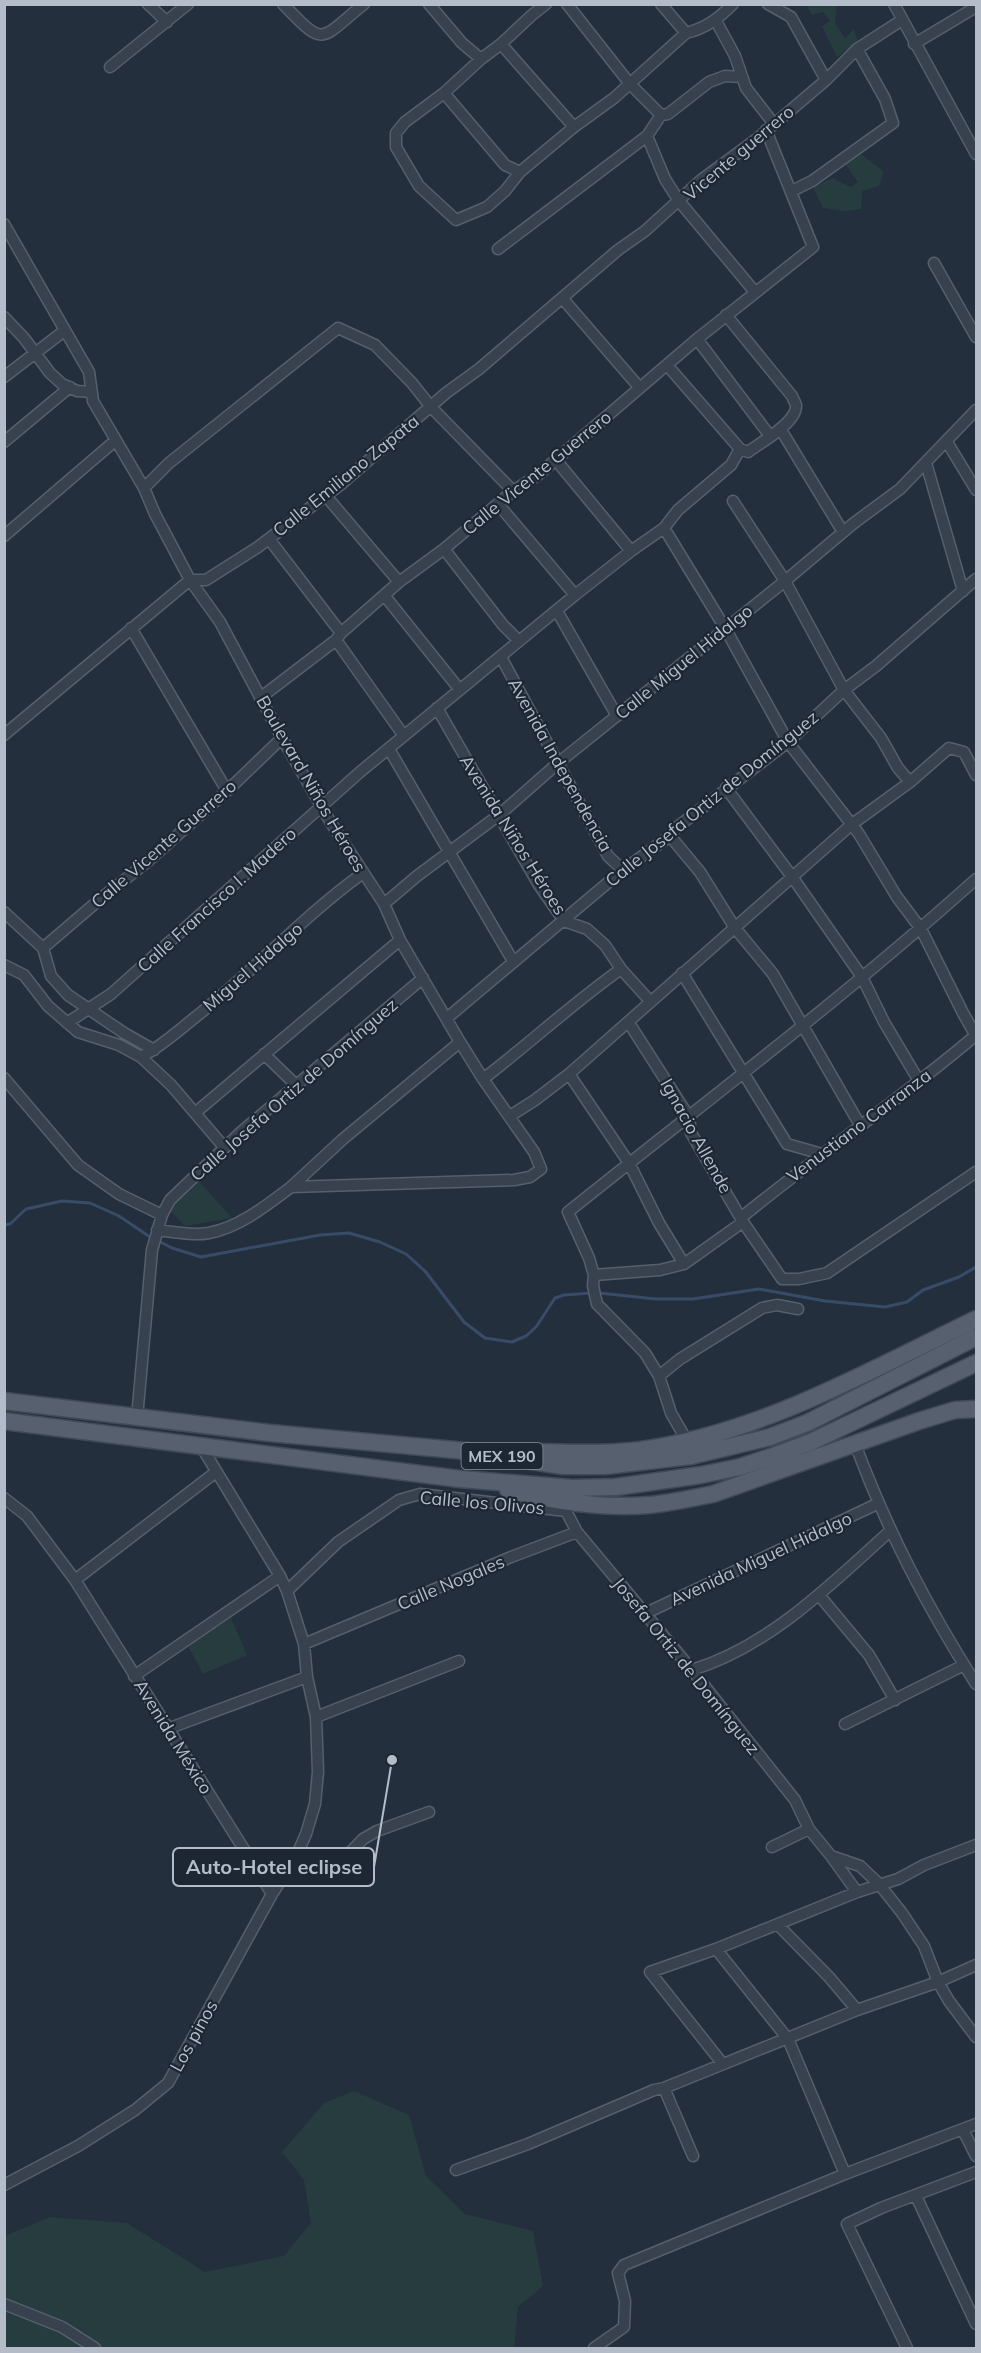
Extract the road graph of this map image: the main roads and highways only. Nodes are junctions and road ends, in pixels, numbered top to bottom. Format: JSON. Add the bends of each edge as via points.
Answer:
{"nodes":[{"id":1,"x":976,"y":1319,"type":"edge"},
{"id":2,"x":976,"y":1337,"type":"edge"},
{"id":3,"x":976,"y":1363,"type":"edge"},
{"id":4,"x":4,"y":1401,"type":"edge"},
{"id":5,"x":976,"y":1409,"type":"edge"},
{"id":6,"x":4,"y":1420,"type":"edge"},
{"id":7,"x":466,"y":1451,"type":"junction"},
{"id":8,"x":460,"y":1479,"type":"junction"}],
"edges":[{"from":1,"to":7,"type":"main road","via":[[793,1407],[687,1441],[611,1453]]},
{"from":2,"to":7,"type":"main road","number":"MEX 190","via":[[807,1423],[702,1454],[648,1462],[563,1466]]},
{"from":3,"to":8,"type":"main road","number":"MEX 190","via":[[812,1442],[740,1467],[616,1487],[572,1488]]},
{"from":4,"to":7,"type":"main road","number":"MEX 190","via":[[270,1434]]},
{"from":5,"to":8,"type":"main road","via":[[946,1413],[713,1494],[649,1505],[565,1506]]},
{"from":6,"to":8,"type":"main road","number":"MEX 190"}]}
